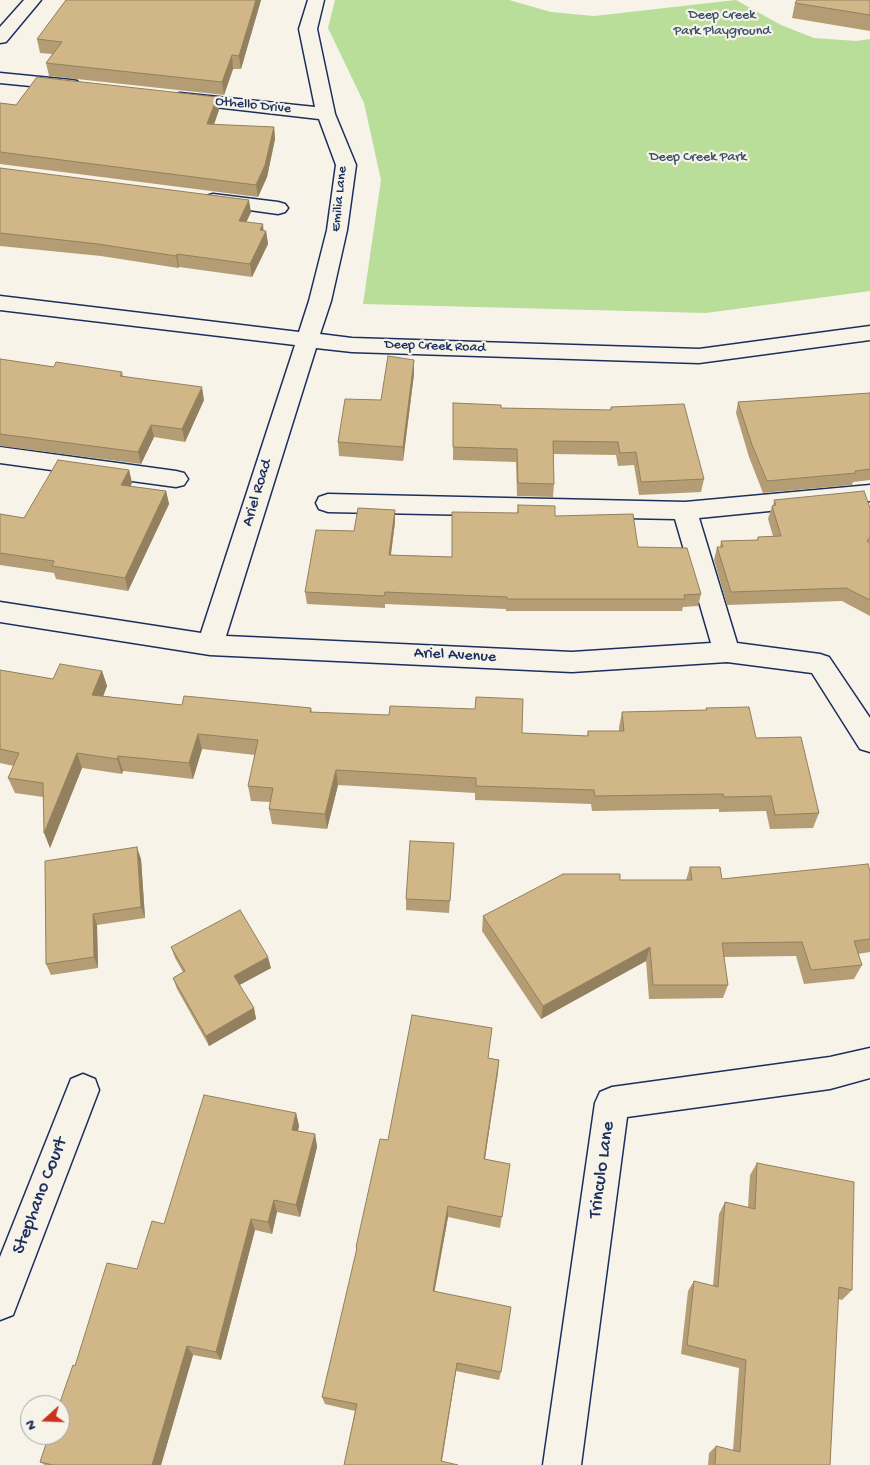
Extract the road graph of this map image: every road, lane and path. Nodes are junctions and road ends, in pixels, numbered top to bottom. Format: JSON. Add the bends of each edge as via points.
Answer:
{"nodes":[{"id":1,"x":33,"y":0,"type":"edge"},
{"id":2,"x":316,"y":0,"type":"edge"},
{"id":3,"x":0,"y":38,"type":"edge"},
{"id":4,"x":0,"y":78,"type":"edge"},
{"id":5,"x":88,"y":87,"type":"edge"},
{"id":6,"x":166,"y":96,"type":"edge"},
{"id":7,"x":326,"y":114,"type":"junction"},
{"id":8,"x":192,"y":197,"type":"edge"},
{"id":9,"x":278,"y":208,"type":"dead end"},
{"id":10,"x":0,"y":303,"type":"edge"},
{"id":11,"x":870,"y":334,"type":"edge"},
{"id":12,"x":306,"y":341,"type":"junction"},
{"id":13,"x":0,"y":455,"type":"edge"},
{"id":14,"x":176,"y":479,"type":"dead end"},
{"id":15,"x":870,"y":493,"type":"edge"},
{"id":16,"x":328,"y":503,"type":"dead end"},
{"id":17,"x":685,"y":511,"type":"junction"},
{"id":18,"x":0,"y":612,"type":"edge"},
{"id":19,"x":210,"y":644,"type":"junction"},
{"id":20,"x":727,"y":652,"type":"junction"},
{"id":21,"x":870,"y":741,"type":"edge"},
{"id":22,"x":870,"y":1063,"type":"edge"},
{"id":23,"x":83,"y":1090,"type":"dead end"},
{"id":24,"x":0,"y":1302,"type":"edge"},
{"id":25,"x":562,"y":1465,"type":"edge"}],
"edges":[{"from":1,"to":3,"type":"street"},
{"from":2,"to":7,"type":"street","name":"Emilia Lane","via":[[308,29]]},
{"from":4,"to":5,"type":"street"},
{"from":6,"to":7,"type":"street","name":"Othello Drive"},
{"from":7,"to":12,"type":"street","name":"Emilia Lane","via":[[346,164],[337,230],[320,301]]},
{"from":8,"to":9,"type":"street"},
{"from":10,"to":12,"type":"street","name":"Deep Creek Road"},
{"from":11,"to":12,"type":"street","name":"Deep Creek Road","via":[[699,356]]},
{"from":12,"to":19,"type":"street","name":"Ariel Road"},
{"from":13,"to":14,"type":"street"},
{"from":15,"to":17,"type":"street"},
{"from":16,"to":17,"type":"street"},
{"from":17,"to":20,"type":"street"},
{"from":18,"to":19,"type":"street","name":"Ariel Avenue"},
{"from":19,"to":20,"type":"street","name":"Ariel Avenue","via":[[572,662]]},
{"from":20,"to":21,"type":"street","name":"Ariel Avenue","via":[[820,664]]},
{"from":22,"to":25,"type":"street","name":"Trinculo Lane","via":[[830,1073],[612,1104]]},
{"from":23,"to":24,"type":"street","name":"Stephano Court"}]}
